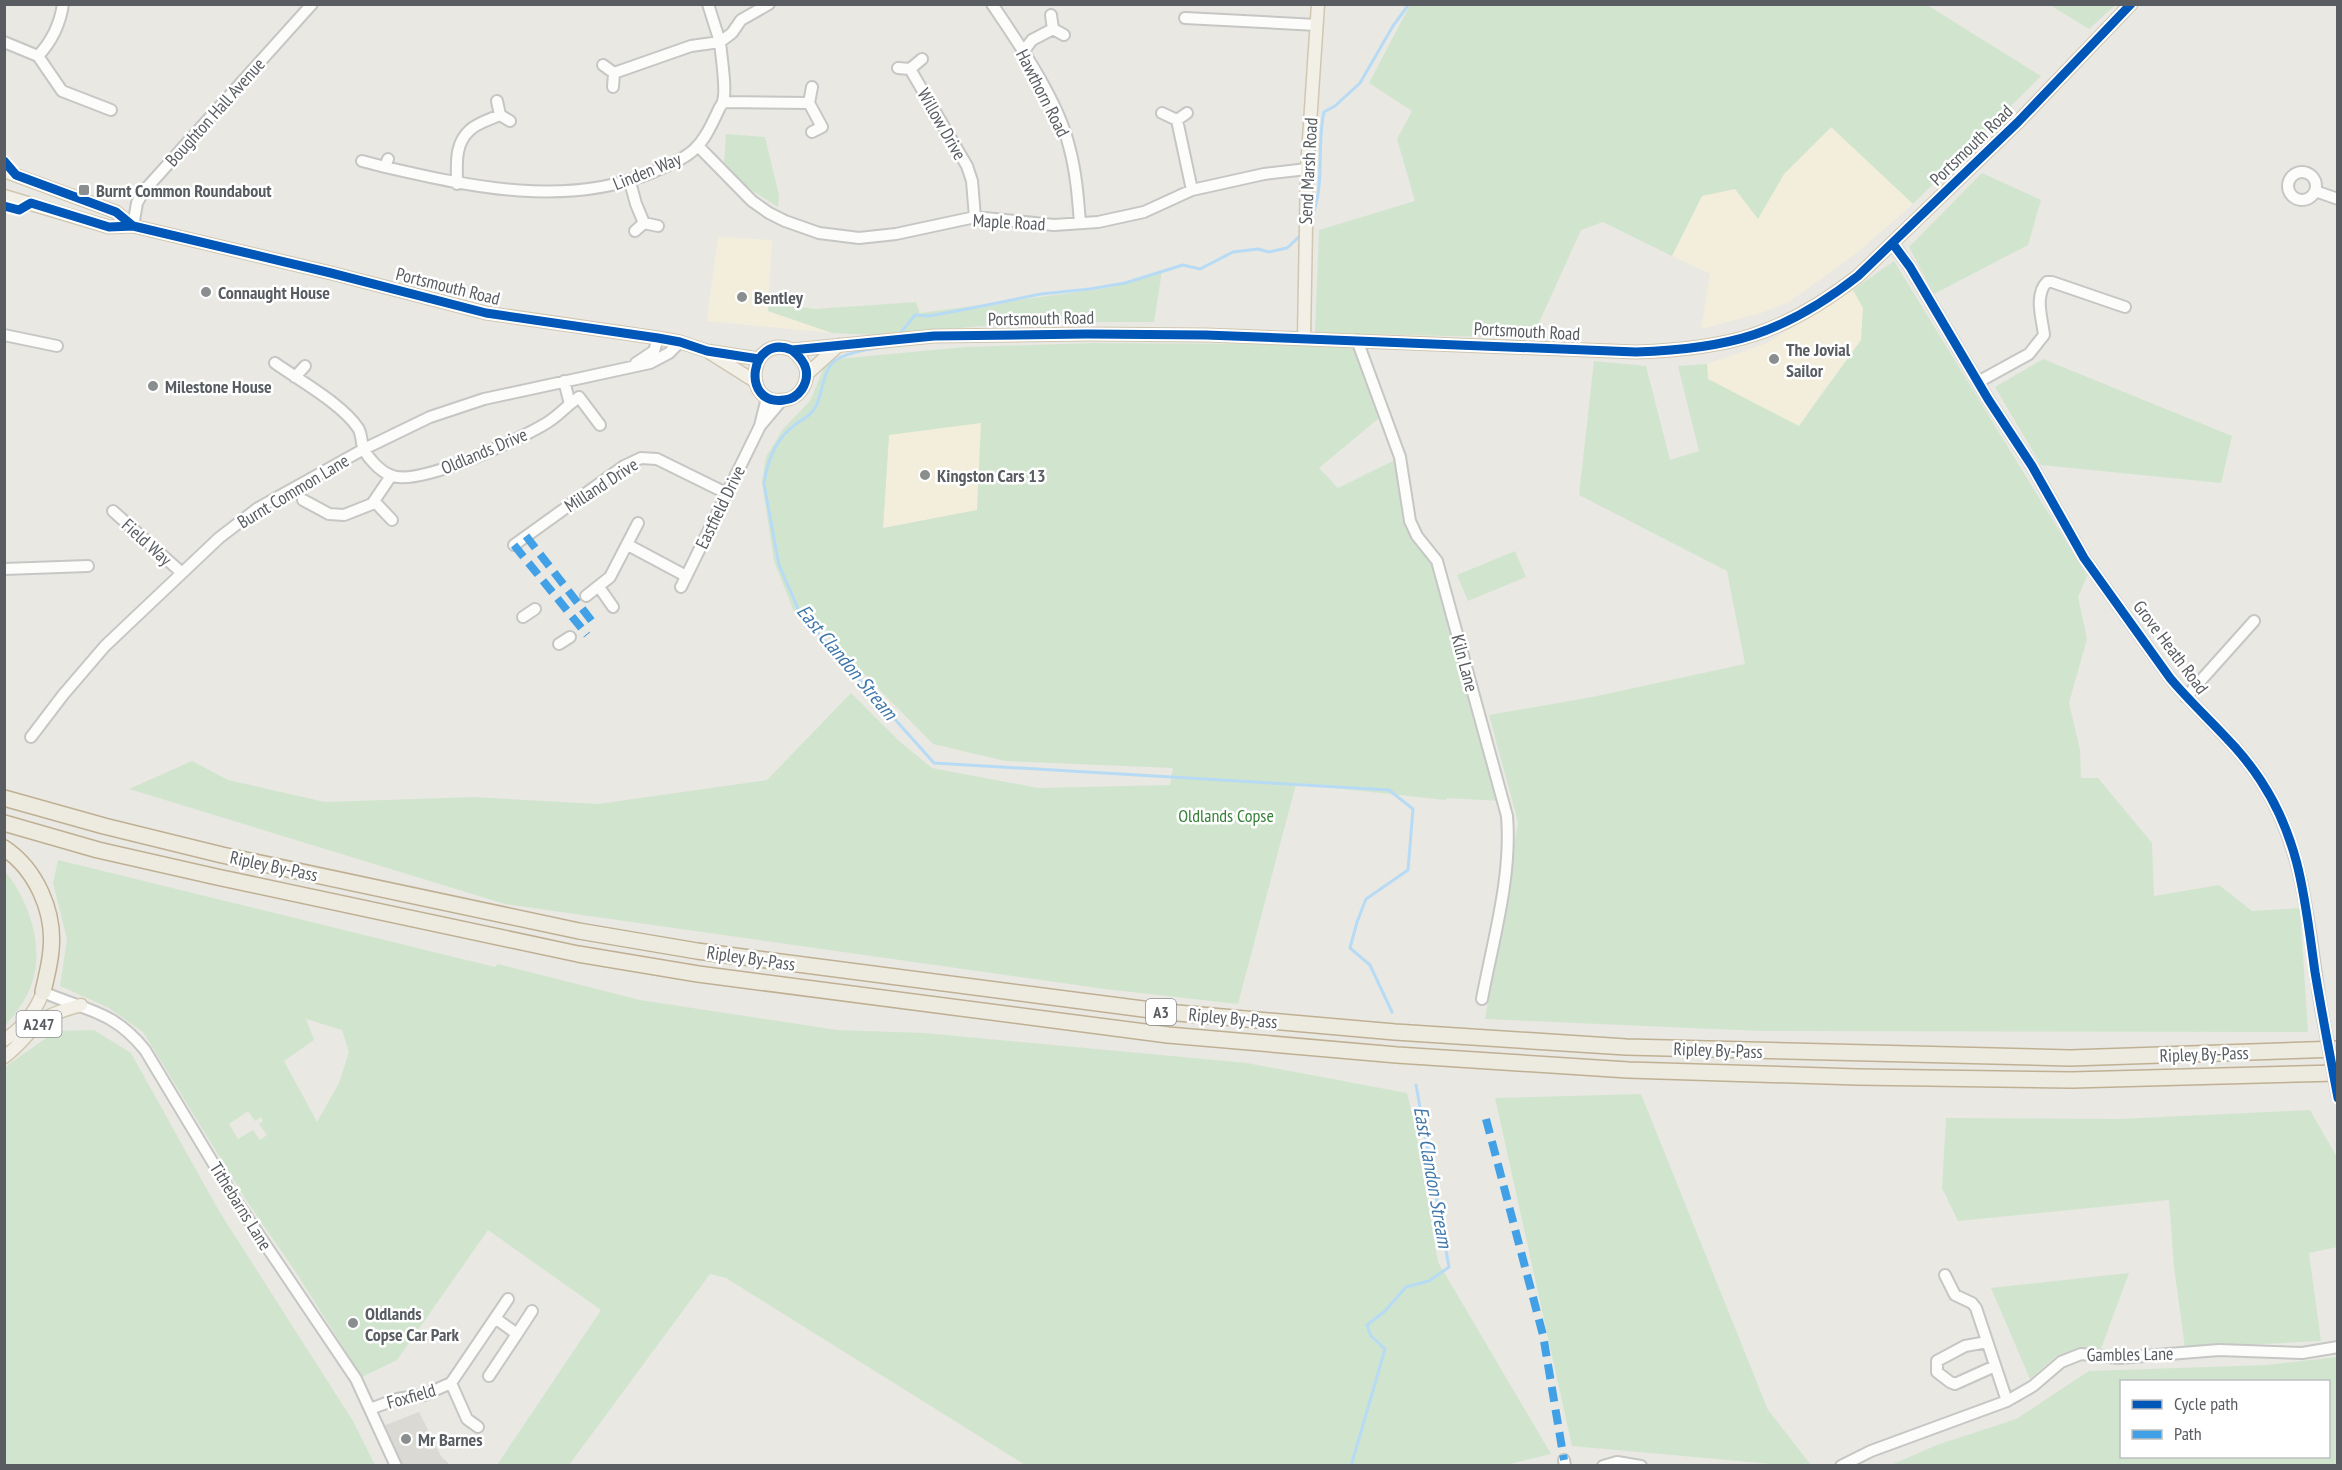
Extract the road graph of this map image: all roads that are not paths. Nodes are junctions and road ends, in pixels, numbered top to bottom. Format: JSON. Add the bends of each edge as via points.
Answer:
{"nodes":[{"id":1,"x":63,"y":4,"type":"edge"},
{"id":2,"x":312,"y":4,"type":"edge"},
{"id":3,"x":708,"y":4,"type":"edge"},
{"id":4,"x":769,"y":4,"type":"edge"},
{"id":5,"x":992,"y":4,"type":"edge"},
{"id":6,"x":1318,"y":4,"type":"edge"},
{"id":7,"x":2131,"y":4,"type":"edge"},
{"id":8,"x":1051,"y":15,"type":"dead end"},
{"id":9,"x":1185,"y":18,"type":"dead end"},
{"id":10,"x":1317,"y":25,"type":"junction"},
{"id":11,"x":1053,"y":29,"type":"junction"},
{"id":12,"x":1064,"y":35,"type":"dead end"},
{"id":13,"x":4,"y":42,"type":"edge"},
{"id":14,"x":720,"y":42,"type":"junction"},
{"id":15,"x":1023,"y":52,"type":"junction"},
{"id":16,"x":38,"y":56,"type":"junction"},
{"id":17,"x":922,"y":59,"type":"dead end"},
{"id":18,"x":603,"y":65,"type":"dead end"},
{"id":19,"x":898,"y":68,"type":"dead end"},
{"id":20,"x":910,"y":69,"type":"junction"},
{"id":21,"x":614,"y":73,"type":"junction"},
{"id":22,"x":613,"y":87,"type":"dead end"},
{"id":23,"x":812,"y":87,"type":"dead end"},
{"id":24,"x":497,"y":101,"type":"dead end"},
{"id":25,"x":723,"y":102,"type":"junction"},
{"id":26,"x":809,"y":103,"type":"junction"},
{"id":27,"x":111,"y":110,"type":"dead end"},
{"id":28,"x":1162,"y":113,"type":"dead end"},
{"id":29,"x":1187,"y":113,"type":"dead end"},
{"id":30,"x":500,"y":115,"type":"junction"},
{"id":31,"x":1177,"y":120,"type":"junction"},
{"id":32,"x":510,"y":121,"type":"dead end"},
{"id":33,"x":812,"y":132,"type":"dead end"},
{"id":34,"x":699,"y":147,"type":"junction"},
{"id":35,"x":362,"y":161,"type":"dead end"},
{"id":36,"x":1307,"y":169,"type":"junction"},
{"id":37,"x":4,"y":171,"type":"edge"},
{"id":38,"x":630,"y":182,"type":"junction"},
{"id":39,"x":457,"y":184,"type":"junction"},
{"id":40,"x":1192,"y":190,"type":"junction"},
{"id":41,"x":2315,"y":191,"type":"dead end"},
{"id":42,"x":4,"y":196,"type":"edge"},
{"id":43,"x":2337,"y":199,"type":"edge"},
{"id":44,"x":975,"y":217,"type":"junction"},
{"id":45,"x":644,"y":223,"type":"junction"},
{"id":46,"x":1080,"y":223,"type":"junction"},
{"id":47,"x":133,"y":226,"type":"junction"},
{"id":48,"x":658,"y":226,"type":"dead end"},
{"id":49,"x":635,"y":231,"type":"dead end"},
{"id":50,"x":1893,"y":244,"type":"junction"},
{"id":51,"x":2125,"y":307,"type":"dead end"},
{"id":52,"x":4,"y":335,"type":"edge"},
{"id":53,"x":658,"y":338,"type":"junction"},
{"id":54,"x":1304,"y":338,"type":"junction"},
{"id":55,"x":1357,"y":340,"type":"junction"},
{"id":56,"x":680,"y":342,"type":"junction"},
{"id":57,"x":840,"y":344,"type":"junction"},
{"id":58,"x":57,"y":346,"type":"dead end"},
{"id":59,"x":792,"y":350,"type":"junction"},
{"id":60,"x":707,"y":351,"type":"junction"},
{"id":61,"x":759,"y":359,"type":"junction"},
{"id":62,"x":275,"y":363,"type":"dead end"},
{"id":63,"x":305,"y":366,"type":"dead end"},
{"id":64,"x":631,"y":366,"type":"junction"},
{"id":65,"x":807,"y":374,"type":"junction"},
{"id":66,"x":295,"y":377,"type":"junction"},
{"id":67,"x":564,"y":381,"type":"junction"},
{"id":68,"x":756,"y":382,"type":"junction"},
{"id":69,"x":1978,"y":382,"type":"junction"},
{"id":70,"x":767,"y":398,"type":"junction"},
{"id":71,"x":781,"y":401,"type":"junction"},
{"id":72,"x":570,"y":404,"type":"junction"},
{"id":73,"x":600,"y":425,"type":"dead end"},
{"id":74,"x":760,"y":426,"type":"junction"},
{"id":75,"x":364,"y":449,"type":"junction"},
{"id":76,"x":391,"y":476,"type":"junction"},
{"id":77,"x":726,"y":493,"type":"junction"},
{"id":78,"x":303,"y":500,"type":"dead end"},
{"id":79,"x":374,"y":501,"type":"junction"},
{"id":80,"x":112,"y":511,"type":"dead end"},
{"id":81,"x":392,"y":520,"type":"dead end"},
{"id":82,"x":638,"y":523,"type":"dead end"},
{"id":83,"x":514,"y":545,"type":"dead end"},
{"id":84,"x":628,"y":545,"type":"junction"},
{"id":85,"x":88,"y":566,"type":"dead end"},
{"id":86,"x":4,"y":569,"type":"edge"},
{"id":87,"x":182,"y":573,"type":"junction"},
{"id":88,"x":686,"y":576,"type":"junction"},
{"id":89,"x":598,"y":587,"type":"junction"},
{"id":90,"x":681,"y":587,"type":"dead end"},
{"id":91,"x":586,"y":596,"type":"dead end"},
{"id":92,"x":613,"y":607,"type":"dead end"},
{"id":93,"x":535,"y":609,"type":"dead end"},
{"id":94,"x":523,"y":617,"type":"dead end"},
{"id":95,"x":2254,"y":621,"type":"dead end"},
{"id":96,"x":570,"y":637,"type":"dead end"},
{"id":97,"x":559,"y":644,"type":"dead end"},
{"id":98,"x":2186,"y":697,"type":"junction"},
{"id":99,"x":31,"y":737,"type":"dead end"},
{"id":100,"x":4,"y":798,"type":"edge"},
{"id":101,"x":4,"y":823,"type":"edge"},
{"id":102,"x":4,"y":848,"type":"edge"},
{"id":103,"x":43,"y":992,"type":"junction"},
{"id":104,"x":1482,"y":999,"type":"dead end"},
{"id":105,"x":81,"y":1005,"type":"junction"},
{"id":106,"x":4,"y":1040,"type":"edge"},
{"id":107,"x":2337,"y":1049,"type":"edge"},
{"id":108,"x":4,"y":1057,"type":"edge"},
{"id":109,"x":2337,"y":1074,"type":"edge"},
{"id":110,"x":2337,"y":1098,"type":"edge"},
{"id":111,"x":1945,"y":1275,"type":"dead end"},
{"id":112,"x":508,"y":1299,"type":"dead end"},
{"id":113,"x":532,"y":1311,"type":"dead end"},
{"id":114,"x":495,"y":1318,"type":"junction"},
{"id":115,"x":517,"y":1334,"type":"junction"},
{"id":116,"x":1987,"y":1342,"type":"junction"},
{"id":117,"x":2337,"y":1347,"type":"edge"},
{"id":118,"x":1995,"y":1366,"type":"junction"},
{"id":119,"x":489,"y":1376,"type":"dead end"},
{"id":120,"x":451,"y":1383,"type":"junction"},
{"id":121,"x":2007,"y":1401,"type":"junction"},
{"id":122,"x":370,"y":1409,"type":"junction"},
{"id":123,"x":477,"y":1427,"type":"dead end"},
{"id":124,"x":396,"y":1466,"type":"edge"},
{"id":125,"x":1603,"y":1466,"type":"edge"},
{"id":126,"x":1641,"y":1466,"type":"edge"},
{"id":127,"x":1841,"y":1466,"type":"edge"}],
"edges":[{"from":1,"to":16,"type":"street","via":[[51,41]]},
{"from":2,"to":47,"type":"street","name":"Boughton Hall Avenue","via":[[143,192]]},
{"from":3,"to":14,"type":"street","name":"Linden Way"},
{"from":4,"to":14,"type":"street","via":[[741,20]]},
{"from":5,"to":15,"type":"street","name":"Hawthorn Road"},
{"from":6,"to":10,"type":"main road","name":"Send Marsh Road"},
{"from":7,"to":50,"type":"main road","name":"Portsmouth Road"},
{"from":8,"to":11,"type":"street"},
{"from":9,"to":10,"type":"street"},
{"from":10,"to":36,"type":"main road","name":"Send Marsh Road"},
{"from":11,"to":12,"type":"street"},
{"from":11,"to":15,"type":"street","via":[[1032,40]]},
{"from":13,"to":16,"type":"street"},
{"from":14,"to":21,"type":"street","via":[[691,46]]},
{"from":14,"to":25,"type":"street","name":"Linden Way"},
{"from":15,"to":46,"type":"street","name":"Hawthorn Road","via":[[1053,104],[1069,144]]},
{"from":16,"to":27,"type":"street","via":[[62,90]]},
{"from":17,"to":20,"type":"street","name":"Willow Drive"},
{"from":18,"to":21,"type":"street"},
{"from":19,"to":20,"type":"street","name":"Willow Drive"},
{"from":20,"to":44,"type":"street","name":"Willow Drive","via":[[967,166]]},
{"from":21,"to":22,"type":"street"},
{"from":23,"to":26,"type":"street"},
{"from":24,"to":30,"type":"street"},
{"from":25,"to":26,"type":"street"},
{"from":25,"to":34,"type":"street","name":"Linden Way"},
{"from":26,"to":33,"type":"street","via":[[822,127]]},
{"from":28,"to":31,"type":"street"},
{"from":29,"to":31,"type":"street"},
{"from":30,"to":32,"type":"street"},
{"from":30,"to":39,"type":"street","via":[[470,129],[461,142],[456,156]]},
{"from":31,"to":40,"type":"street"},
{"from":34,"to":38,"type":"street","name":"Linden Way"},
{"from":34,"to":44,"type":"street","name":"Maple Road","via":[[752,201],[785,221],[819,233],[878,237]]},
{"from":35,"to":39,"type":"street","name":"Linden Way","via":[[386,163]]},
{"from":36,"to":40,"type":"street","name":"Maple Road"},
{"from":36,"to":54,"type":"main road","name":"Send Marsh Road"},
{"from":37,"to":47,"type":"main road","name":"Portsmouth Road","via":[[116,212]]},
{"from":38,"to":39,"type":"street","name":"Linden Way","via":[[558,192]]},
{"from":38,"to":45,"type":"street"},
{"from":40,"to":46,"type":"street","name":"Maple Road","via":[[1144,212]]},
{"from":41,"to":43,"type":"street"},
{"from":42,"to":47,"type":"main road","name":"Portsmouth Road","via":[[109,226]]},
{"from":44,"to":46,"type":"street","name":"Maple Road","via":[[1054,225]]},
{"from":45,"to":48,"type":"street"},
{"from":45,"to":49,"type":"street"},
{"from":47,"to":53,"type":"main road","name":"Portsmouth Road","via":[[486,313]]},
{"from":50,"to":55,"type":"main road","name":"Portsmouth Road","via":[[1815,308],[1768,330],[1712,346],[1636,352]]},
{"from":50,"to":69,"type":"street","name":"Grove Heath Road"},
{"from":51,"to":69,"type":"street","via":[[2047,282],[2039,299],[2044,335],[2029,354]]},
{"from":52,"to":58,"type":"street"},
{"from":53,"to":56,"type":"main road","name":"Portsmouth Road"},
{"from":53,"to":64,"type":"street","name":"Burnt Common Lane","via":[[654,351]]},
{"from":54,"to":55,"type":"main road","name":"Portsmouth Road"},
{"from":54,"to":57,"type":"main road","name":"Portsmouth Road","via":[[1076,333]]},
{"from":55,"to":104,"type":"street","name":"Kiln Lane","via":[[1400,457],[1410,521],[1437,561],[1507,816],[1502,895]]},
{"from":56,"to":60,"type":"main road","name":"Portsmouth Road"},
{"from":56,"to":64,"type":"street","name":"Burnt Common Lane","via":[[659,360]]},
{"from":57,"to":59,"type":"main road","name":"Portsmouth Road"},
{"from":57,"to":65,"type":"main road"},
{"from":59,"to":61,"type":"main road","name":"Portsmouth Road","via":[[776,348]]},
{"from":59,"to":65,"type":"main road","via":[[802,360]]},
{"from":60,"to":61,"type":"main road","name":"Portsmouth Road"},
{"from":60,"to":68,"type":"main road","name":"Portsmouth Road"},
{"from":61,"to":68,"type":"main road","via":[[754,374]]},
{"from":62,"to":66,"type":"street"},
{"from":63,"to":66,"type":"street"},
{"from":64,"to":67,"type":"street","name":"Burnt Common Lane"},
{"from":65,"to":71,"type":"main road","via":[[798,394]]},
{"from":66,"to":75,"type":"street","via":[[346,413],[360,430]]},
{"from":67,"to":72,"type":"street"},
{"from":67,"to":75,"type":"street","name":"Burnt Common Lane","via":[[458,407]]},
{"from":68,"to":70,"type":"main road","name":"Portsmouth Road"},
{"from":69,"to":98,"type":"street","name":"Grove Heath Road","via":[[2084,558]]},
{"from":70,"to":71,"type":"main road"},
{"from":70,"to":74,"type":"street","name":"Eastfield Drive"},
{"from":71,"to":74,"type":"street","name":"Eastfield Drive"},
{"from":72,"to":73,"type":"street","via":[[579,397]]},
{"from":72,"to":76,"type":"street","name":"Oldlands Drive","via":[[548,423],[465,460],[428,474]]},
{"from":74,"to":77,"type":"street","name":"Eastfield Drive"},
{"from":75,"to":76,"type":"street","via":[[375,465]]},
{"from":75,"to":87,"type":"street","name":"Burnt Common Lane","via":[[258,508]]},
{"from":76,"to":79,"type":"street"},
{"from":77,"to":83,"type":"street","name":"Milland Drive","via":[[657,459],[641,458],[624,466]]},
{"from":77,"to":88,"type":"street","name":"Eastfield Drive"},
{"from":78,"to":79,"type":"street","via":[[329,514],[344,515]]},
{"from":79,"to":81,"type":"street"},
{"from":80,"to":87,"type":"street","name":"Field Way"},
{"from":82,"to":84,"type":"street"},
{"from":84,"to":88,"type":"street"},
{"from":84,"to":89,"type":"street","via":[[610,578]]},
{"from":85,"to":86,"type":"street"},
{"from":87,"to":99,"type":"street","name":"Burnt Common Lane","via":[[105,646]]},
{"from":88,"to":90,"type":"street","name":"Eastfield Drive"},
{"from":89,"to":91,"type":"street"},
{"from":89,"to":92,"type":"street"},
{"from":93,"to":94,"type":"street"},
{"from":95,"to":98,"type":"street"},
{"from":96,"to":97,"type":"street"},
{"from":98,"to":110,"type":"street","name":"Grove Heath Road","bridge":true,"via":[[2241,755],[2283,822],[2301,874]]},
{"from":100,"to":107,"type":"highway","name":"Ripley By-Pass","number":"A3","via":[[222,855],[579,931],[698,951],[1166,1012],[1649,1047],[2070,1058]]},
{"from":101,"to":109,"type":"highway","name":"Ripley By-Pass","number":"A3","via":[[98,850],[578,954],[698,974],[1168,1035],[1397,1056],[1628,1070],[2072,1080]]},
{"from":102,"to":103,"type":"highway","via":[[29,872],[46,907],[51,949]]},
{"from":103,"to":105,"type":"street","name":"Tithebarns Lane"},
{"from":103,"to":106,"type":"main road","number":"A247","via":[[26,1022]]},
{"from":105,"to":108,"type":"main road","number":"A247","via":[[41,1021],[24,1042]]},
{"from":105,"to":122,"type":"street","name":"Tithebarns Lane","via":[[109,1017],[145,1050],[236,1202],[356,1379]]},
{"from":111,"to":116,"type":"street","via":[[1955,1295],[1976,1308]]},
{"from":112,"to":114,"type":"street","name":"Foxfield"},
{"from":113,"to":115,"type":"street"},
{"from":114,"to":115,"type":"street"},
{"from":114,"to":120,"type":"street","name":"Foxfield"},
{"from":115,"to":119,"type":"street"},
{"from":116,"to":118,"type":"street"},
{"from":116,"to":118,"type":"street","via":[[1965,1346],[1937,1362],[1937,1372],[1955,1384]]},
{"from":117,"to":121,"type":"street","name":"Gambles Lane","via":[[2302,1353],[2220,1350],[2120,1358],[2081,1354],[2061,1362],[2033,1386]]},
{"from":118,"to":121,"type":"street"},
{"from":120,"to":122,"type":"street","name":"Foxfield","via":[[424,1395]]},
{"from":120,"to":123,"type":"street","name":"Foxfield","via":[[467,1419]]},
{"from":121,"to":127,"type":"street","name":"Gambles Lane","via":[[1871,1451]]},
{"from":122,"to":124,"type":"street","name":"Tithebarns Lane"},
{"from":125,"to":126,"type":"street","via":[[1617,1462]]}]}
